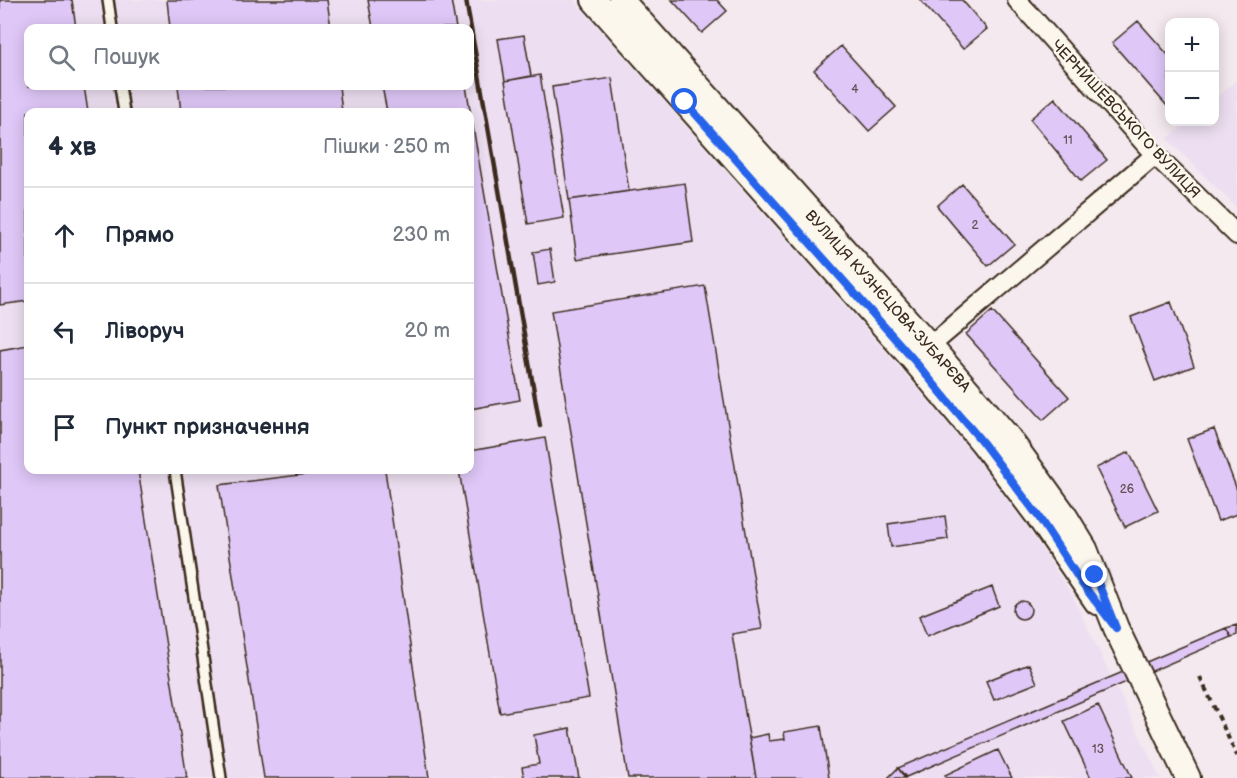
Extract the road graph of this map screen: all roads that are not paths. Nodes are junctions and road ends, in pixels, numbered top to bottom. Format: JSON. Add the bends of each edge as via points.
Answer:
{"nodes":[{"id":1,"x":108,"y":0,"type":"edge"},
{"id":2,"x":594,"y":0,"type":"edge"},
{"id":3,"x":621,"y":0,"type":"edge"},
{"id":4,"x":1017,"y":0,"type":"edge"},
{"id":5,"x":111,"y":24,"type":"edge"},
{"id":6,"x":121,"y":90,"type":"edge"},
{"id":7,"x":123,"y":108,"type":"edge"},
{"id":8,"x":1155,"y":155,"type":"junction"},
{"id":9,"x":1236,"y":234,"type":"edge"},
{"id":10,"x":930,"y":346,"type":"junction"},
{"id":11,"x":176,"y":474,"type":"edge"},
{"id":12,"x":1116,"y":628,"type":"junction"},
{"id":13,"x":221,"y":778,"type":"edge"},
{"id":14,"x":1188,"y":778,"type":"edge"}],
"edges":[{"from":1,"to":5,"type":"lane"},
{"from":2,"to":12,"type":"main road","name":"ВУЛИЦЯ КУЗНЄЦОВА-ЗУБАРЄВА","via":[[983,443]]},
{"from":3,"to":10,"type":"main road","name":"ВУЛИЦЯ КУЗНЄЦОВА-ЗУБАРЄВА"},
{"from":4,"to":8,"type":"street","name":"ЧЕРНИШЕВСЬКОГО ВУЛИЦЯ"},
{"from":6,"to":7,"type":"lane"},
{"from":8,"to":9,"type":"street","name":"ЧЕРНИШЕВСЬКОГО ВУЛИЦЯ"},
{"from":8,"to":10,"type":"street"},
{"from":10,"to":12,"type":"main road","name":"ВУЛИЦЯ КУЗНЄЦОВА-ЗУБАРЄВА","via":[[1008,437],[1063,513],[1085,549]]},
{"from":11,"to":13,"type":"lane"},
{"from":12,"to":14,"type":"main road","name":"ВУЛИЦЯ КУЗНЄЦОВА-ЗУБАРЄВА"}]}
